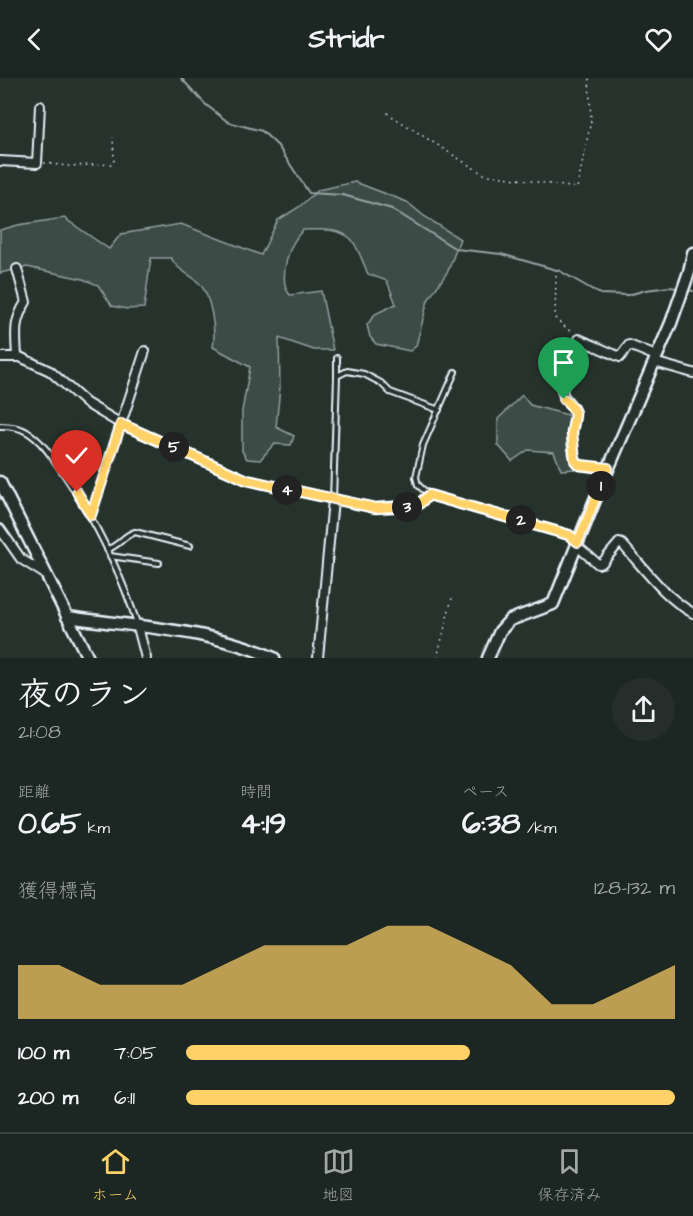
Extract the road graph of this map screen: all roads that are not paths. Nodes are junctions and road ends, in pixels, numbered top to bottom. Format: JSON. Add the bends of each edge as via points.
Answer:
{"nodes":[{"id":1,"x":40,"y":106,"type":"dead end"},
{"id":2,"x":0,"y":161,"type":"edge"},
{"id":3,"x":693,"y":254,"type":"edge"},
{"id":4,"x":17,"y":269,"type":"dead end"},
{"id":5,"x":146,"y":351,"type":"dead end"},
{"id":6,"x":0,"y":357,"type":"edge"},
{"id":7,"x":17,"y":357,"type":"junction"},
{"id":8,"x":337,"y":358,"type":"dead end"},
{"id":9,"x":655,"y":359,"type":"junction"},
{"id":10,"x":455,"y":372,"type":"dead end"},
{"id":11,"x":693,"y":374,"type":"edge"},
{"id":12,"x":337,"y":376,"type":"junction"},
{"id":13,"x":440,"y":410,"type":"junction"},
{"id":14,"x":121,"y":424,"type":"junction"},
{"id":15,"x":0,"y":426,"type":"edge"},
{"id":16,"x":608,"y":468,"type":"junction"},
{"id":17,"x":0,"y":482,"type":"edge"},
{"id":18,"x":429,"y":495,"type":"junction"},
{"id":19,"x":333,"y":500,"type":"junction"},
{"id":20,"x":91,"y":515,"type":"junction"},
{"id":21,"x":0,"y":529,"type":"edge"},
{"id":22,"x":577,"y":544,"type":"junction"},
{"id":23,"x":190,"y":546,"type":"dead end"},
{"id":24,"x":106,"y":549,"type":"junction"},
{"id":25,"x":110,"y":556,"type":"junction"},
{"id":26,"x":159,"y":563,"type":"dead end"},
{"id":27,"x":46,"y":574,"type":"junction"},
{"id":28,"x":693,"y":613,"type":"edge"},
{"id":29,"x":67,"y":617,"type":"junction"},
{"id":30,"x":138,"y":627,"type":"junction"},
{"id":31,"x":88,"y":658,"type":"edge"},
{"id":32,"x":146,"y":658,"type":"edge"},
{"id":33,"x":274,"y":658,"type":"edge"},
{"id":34,"x":318,"y":658,"type":"edge"},
{"id":35,"x":488,"y":658,"type":"edge"}],
"edges":[{"from":1,"to":2,"type":"street","via":[[37,163]]},
{"from":3,"to":9,"type":"street"},
{"from":4,"to":7,"type":"street","via":[[26,302],[16,324]]},
{"from":5,"to":14,"type":"street"},
{"from":6,"to":7,"type":"street"},
{"from":7,"to":14,"type":"street","via":[[51,371],[86,403]]},
{"from":8,"to":12,"type":"lane"},
{"from":9,"to":11,"type":"street"},
{"from":9,"to":16,"type":"street"},
{"from":9,"to":16,"type":"street","via":[[629,345],[620,357],[579,339],[562,391],[575,414],[575,461],[579,465]]},
{"from":10,"to":13,"type":"lane"},
{"from":12,"to":13,"type":"lane","via":[[347,371],[364,375],[390,392]]},
{"from":12,"to":19,"type":"lane"},
{"from":13,"to":18,"type":"lane","via":[[425,438],[416,477],[418,485]]},
{"from":14,"to":19,"type":"street","via":[[247,480]]},
{"from":14,"to":20,"type":"lane"},
{"from":15,"to":20,"type":"lane","via":[[27,431],[39,442]]},
{"from":16,"to":22,"type":"street"},
{"from":17,"to":27,"type":"street"},
{"from":18,"to":19,"type":"street","via":[[417,506],[395,508]]},
{"from":18,"to":22,"type":"street","via":[[569,535]]},
{"from":19,"to":34,"type":"street"},
{"from":20,"to":24,"type":"lane"},
{"from":21,"to":27,"type":"street","via":[[21,559]]},
{"from":22,"to":28,"type":"street","via":[[598,564],[618,543],[622,544],[671,597]]},
{"from":22,"to":35,"type":"street","via":[[553,603],[510,620],[500,631]]},
{"from":23,"to":24,"type":"lane","via":[[135,532],[114,548]]},
{"from":24,"to":25,"type":"lane"},
{"from":25,"to":26,"type":"lane"},
{"from":25,"to":30,"type":"lane"},
{"from":27,"to":29,"type":"street"},
{"from":29,"to":30,"type":"street"},
{"from":29,"to":31,"type":"street"},
{"from":30,"to":32,"type":"street"},
{"from":30,"to":33,"type":"street","via":[[218,639]]}]}
